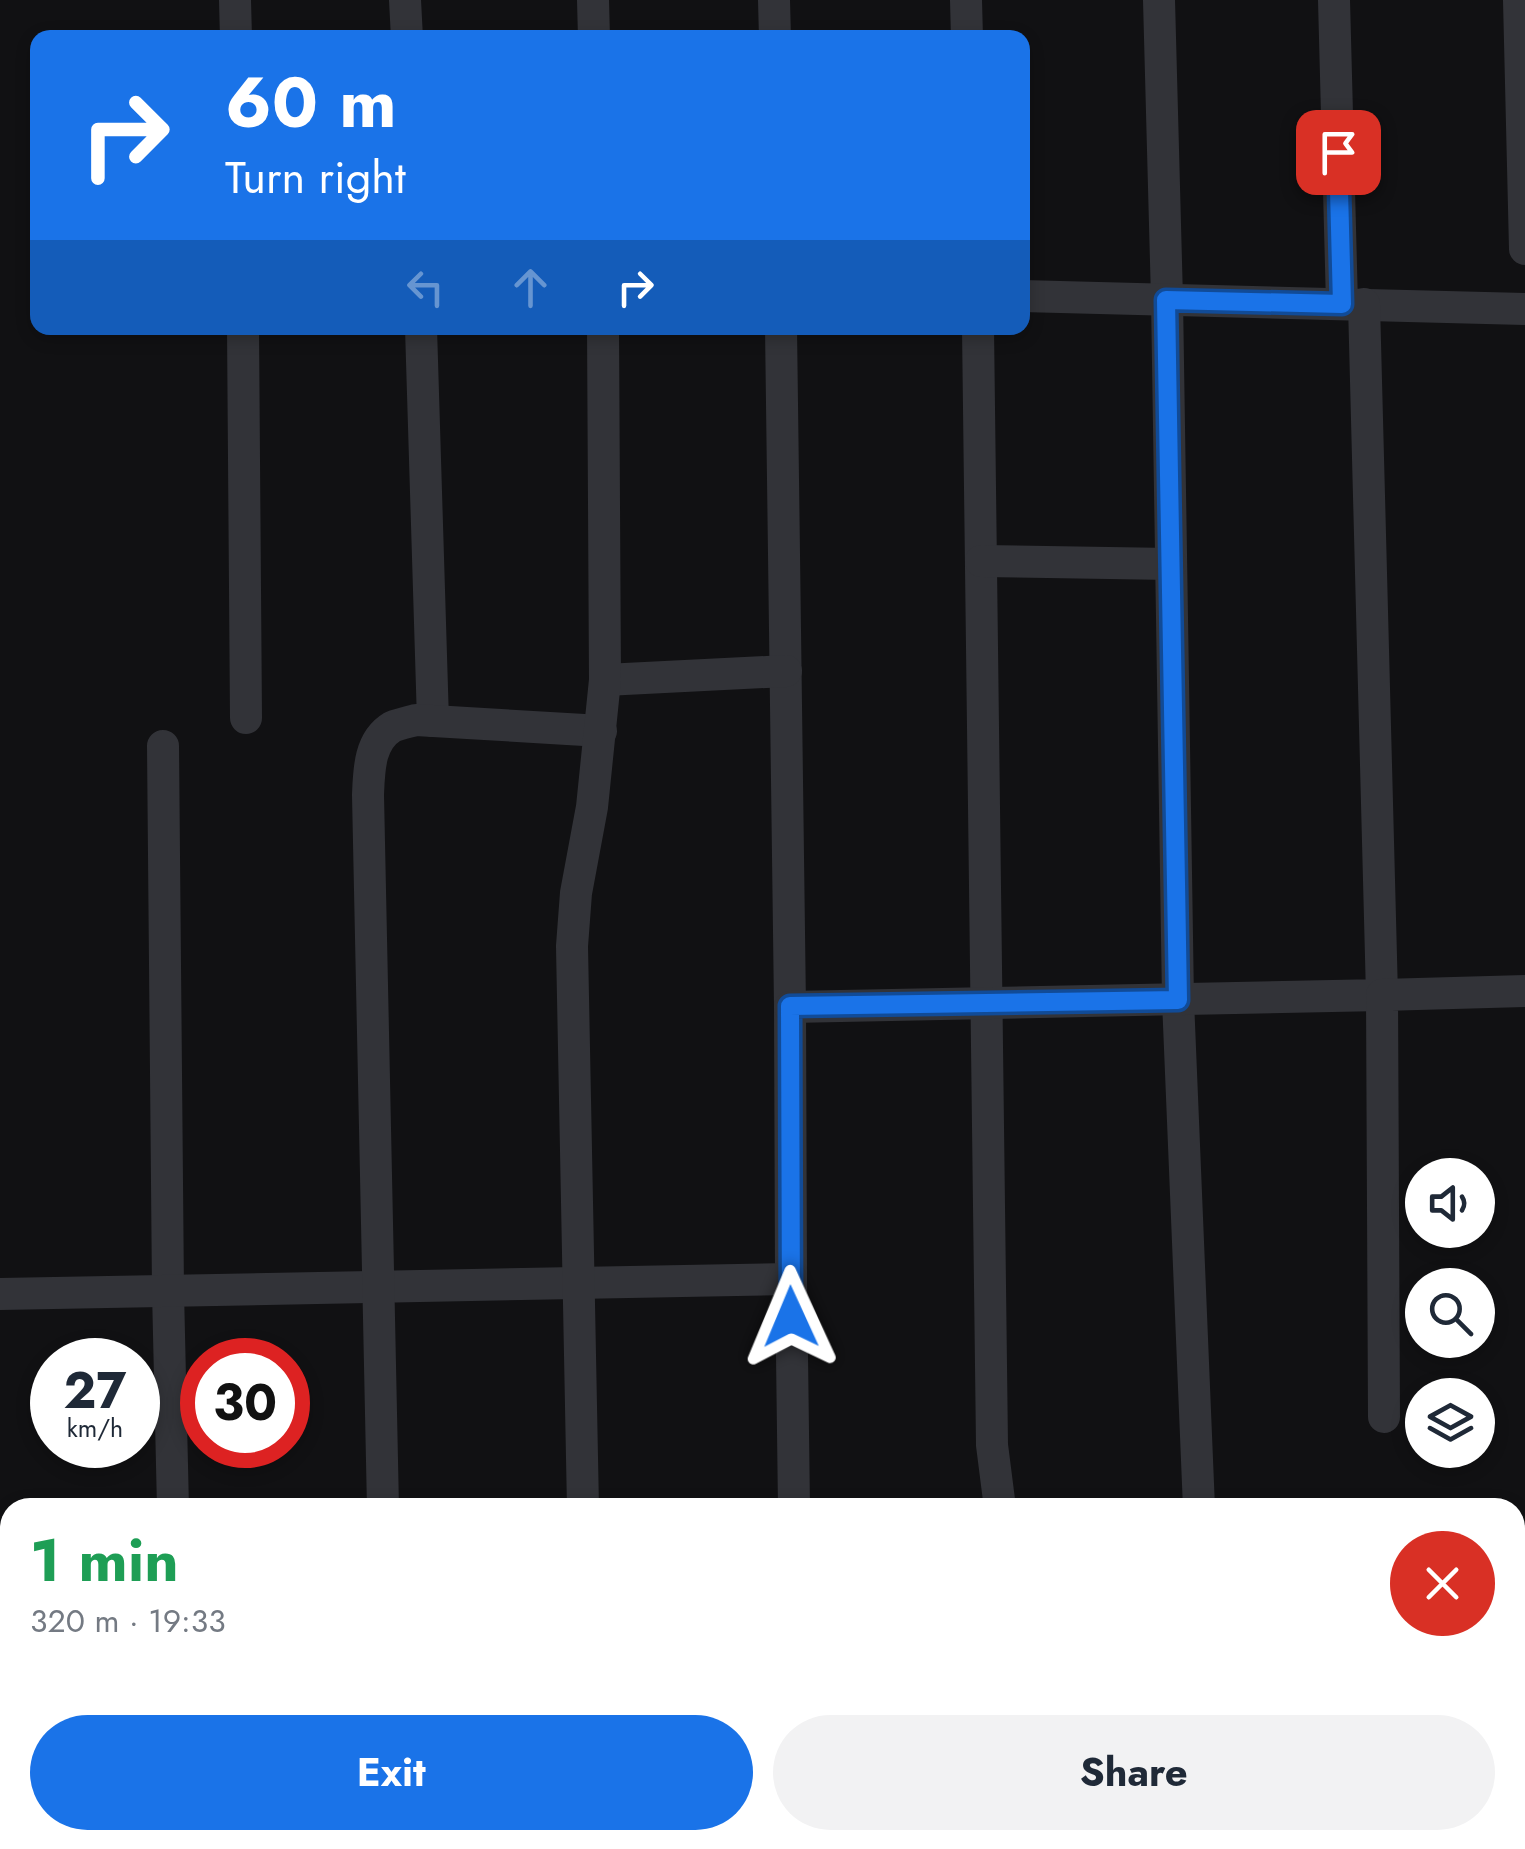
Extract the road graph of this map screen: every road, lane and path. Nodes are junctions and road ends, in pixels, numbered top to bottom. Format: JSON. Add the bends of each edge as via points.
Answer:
{"nodes":[{"id":1,"x":235,"y":0,"type":"edge"},
{"id":2,"x":405,"y":0,"type":"edge"},
{"id":3,"x":593,"y":0,"type":"edge"},
{"id":4,"x":774,"y":0,"type":"edge"},
{"id":5,"x":966,"y":0,"type":"edge"},
{"id":6,"x":1159,"y":0,"type":"edge"},
{"id":7,"x":1334,"y":0,"type":"edge"},
{"id":8,"x":1519,"y":0,"type":"edge"},
{"id":9,"x":236,"y":30,"type":"edge"},
{"id":10,"x":407,"y":30,"type":"edge"},
{"id":11,"x":594,"y":30,"type":"edge"},
{"id":12,"x":774,"y":30,"type":"edge"},
{"id":13,"x":967,"y":30,"type":"edge"},
{"id":14,"x":1525,"y":249,"type":"edge"},
{"id":15,"x":1030,"y":296,"type":"edge"},
{"id":16,"x":1166,"y":300,"type":"junction"},
{"id":17,"x":1353,"y":304,"type":"junction"},
{"id":18,"x":1525,"y":308,"type":"edge"},
{"id":19,"x":243,"y":335,"type":"edge"},
{"id":20,"x":421,"y":335,"type":"edge"},
{"id":21,"x":602,"y":335,"type":"edge"},
{"id":22,"x":780,"y":335,"type":"edge"},
{"id":23,"x":978,"y":335,"type":"edge"},
{"id":24,"x":980,"y":561,"type":"junction"},
{"id":25,"x":1171,"y":564,"type":"junction"},
{"id":26,"x":786,"y":672,"type":"junction"},
{"id":27,"x":606,"y":680,"type":"junction"},
{"id":28,"x":246,"y":718,"type":"dead end"},
{"id":29,"x":433,"y":721,"type":"junction"},
{"id":30,"x":601,"y":731,"type":"junction"},
{"id":31,"x":164,"y":746,"type":"dead end"},
{"id":32,"x":1525,"y":991,"type":"edge"},
{"id":33,"x":1382,"y":995,"type":"junction"},
{"id":34,"x":1178,"y":1000,"type":"junction"},
{"id":35,"x":986,"y":1004,"type":"junction"},
{"id":36,"x":790,"y":1006,"type":"junction"},
{"id":37,"x":790,"y":1279,"type":"junction"},
{"id":38,"x":580,"y":1283,"type":"junction"},
{"id":39,"x":378,"y":1287,"type":"junction"},
{"id":40,"x":168,"y":1291,"type":"junction"},
{"id":41,"x":0,"y":1294,"type":"edge"},
{"id":42,"x":1384,"y":1417,"type":"dead end"},
{"id":43,"x":172,"y":1498,"type":"edge"},
{"id":44,"x":383,"y":1498,"type":"edge"},
{"id":45,"x":583,"y":1498,"type":"edge"},
{"id":46,"x":794,"y":1498,"type":"edge"},
{"id":47,"x":999,"y":1498,"type":"edge"},
{"id":48,"x":1198,"y":1498,"type":"edge"}],
"edges":[{"from":1,"to":9,"type":"street"},
{"from":2,"to":10,"type":"street"},
{"from":3,"to":11,"type":"street"},
{"from":4,"to":12,"type":"street"},
{"from":5,"to":13,"type":"street"},
{"from":6,"to":16,"type":"street"},
{"from":7,"to":17,"type":"street"},
{"from":8,"to":14,"type":"street"},
{"from":15,"to":16,"type":"street"},
{"from":16,"to":17,"type":"street"},
{"from":16,"to":25,"type":"street"},
{"from":17,"to":18,"type":"street"},
{"from":17,"to":33,"type":"street"},
{"from":19,"to":28,"type":"street"},
{"from":20,"to":29,"type":"street"},
{"from":21,"to":27,"type":"street"},
{"from":22,"to":26,"type":"street"},
{"from":23,"to":24,"type":"street"},
{"from":24,"to":25,"type":"street"},
{"from":24,"to":35,"type":"street"},
{"from":25,"to":34,"type":"street"},
{"from":26,"to":27,"type":"street"},
{"from":26,"to":36,"type":"street"},
{"from":27,"to":30,"type":"street"},
{"from":29,"to":30,"type":"street"},
{"from":29,"to":39,"type":"street","via":[[392,728],[376,742],[370,767]]},
{"from":30,"to":38,"type":"street","via":[[572,946]]},
{"from":31,"to":40,"type":"street"},
{"from":32,"to":33,"type":"street"},
{"from":33,"to":34,"type":"street"},
{"from":33,"to":42,"type":"street"},
{"from":34,"to":35,"type":"street"},
{"from":34,"to":48,"type":"street"},
{"from":35,"to":36,"type":"street"},
{"from":35,"to":47,"type":"street","via":[[992,1445]]},
{"from":36,"to":37,"type":"street"},
{"from":37,"to":38,"type":"street"},
{"from":37,"to":46,"type":"street"},
{"from":38,"to":39,"type":"street"},
{"from":38,"to":45,"type":"street"},
{"from":39,"to":40,"type":"street"},
{"from":39,"to":44,"type":"street"},
{"from":40,"to":41,"type":"street"},
{"from":40,"to":43,"type":"street"}]}
